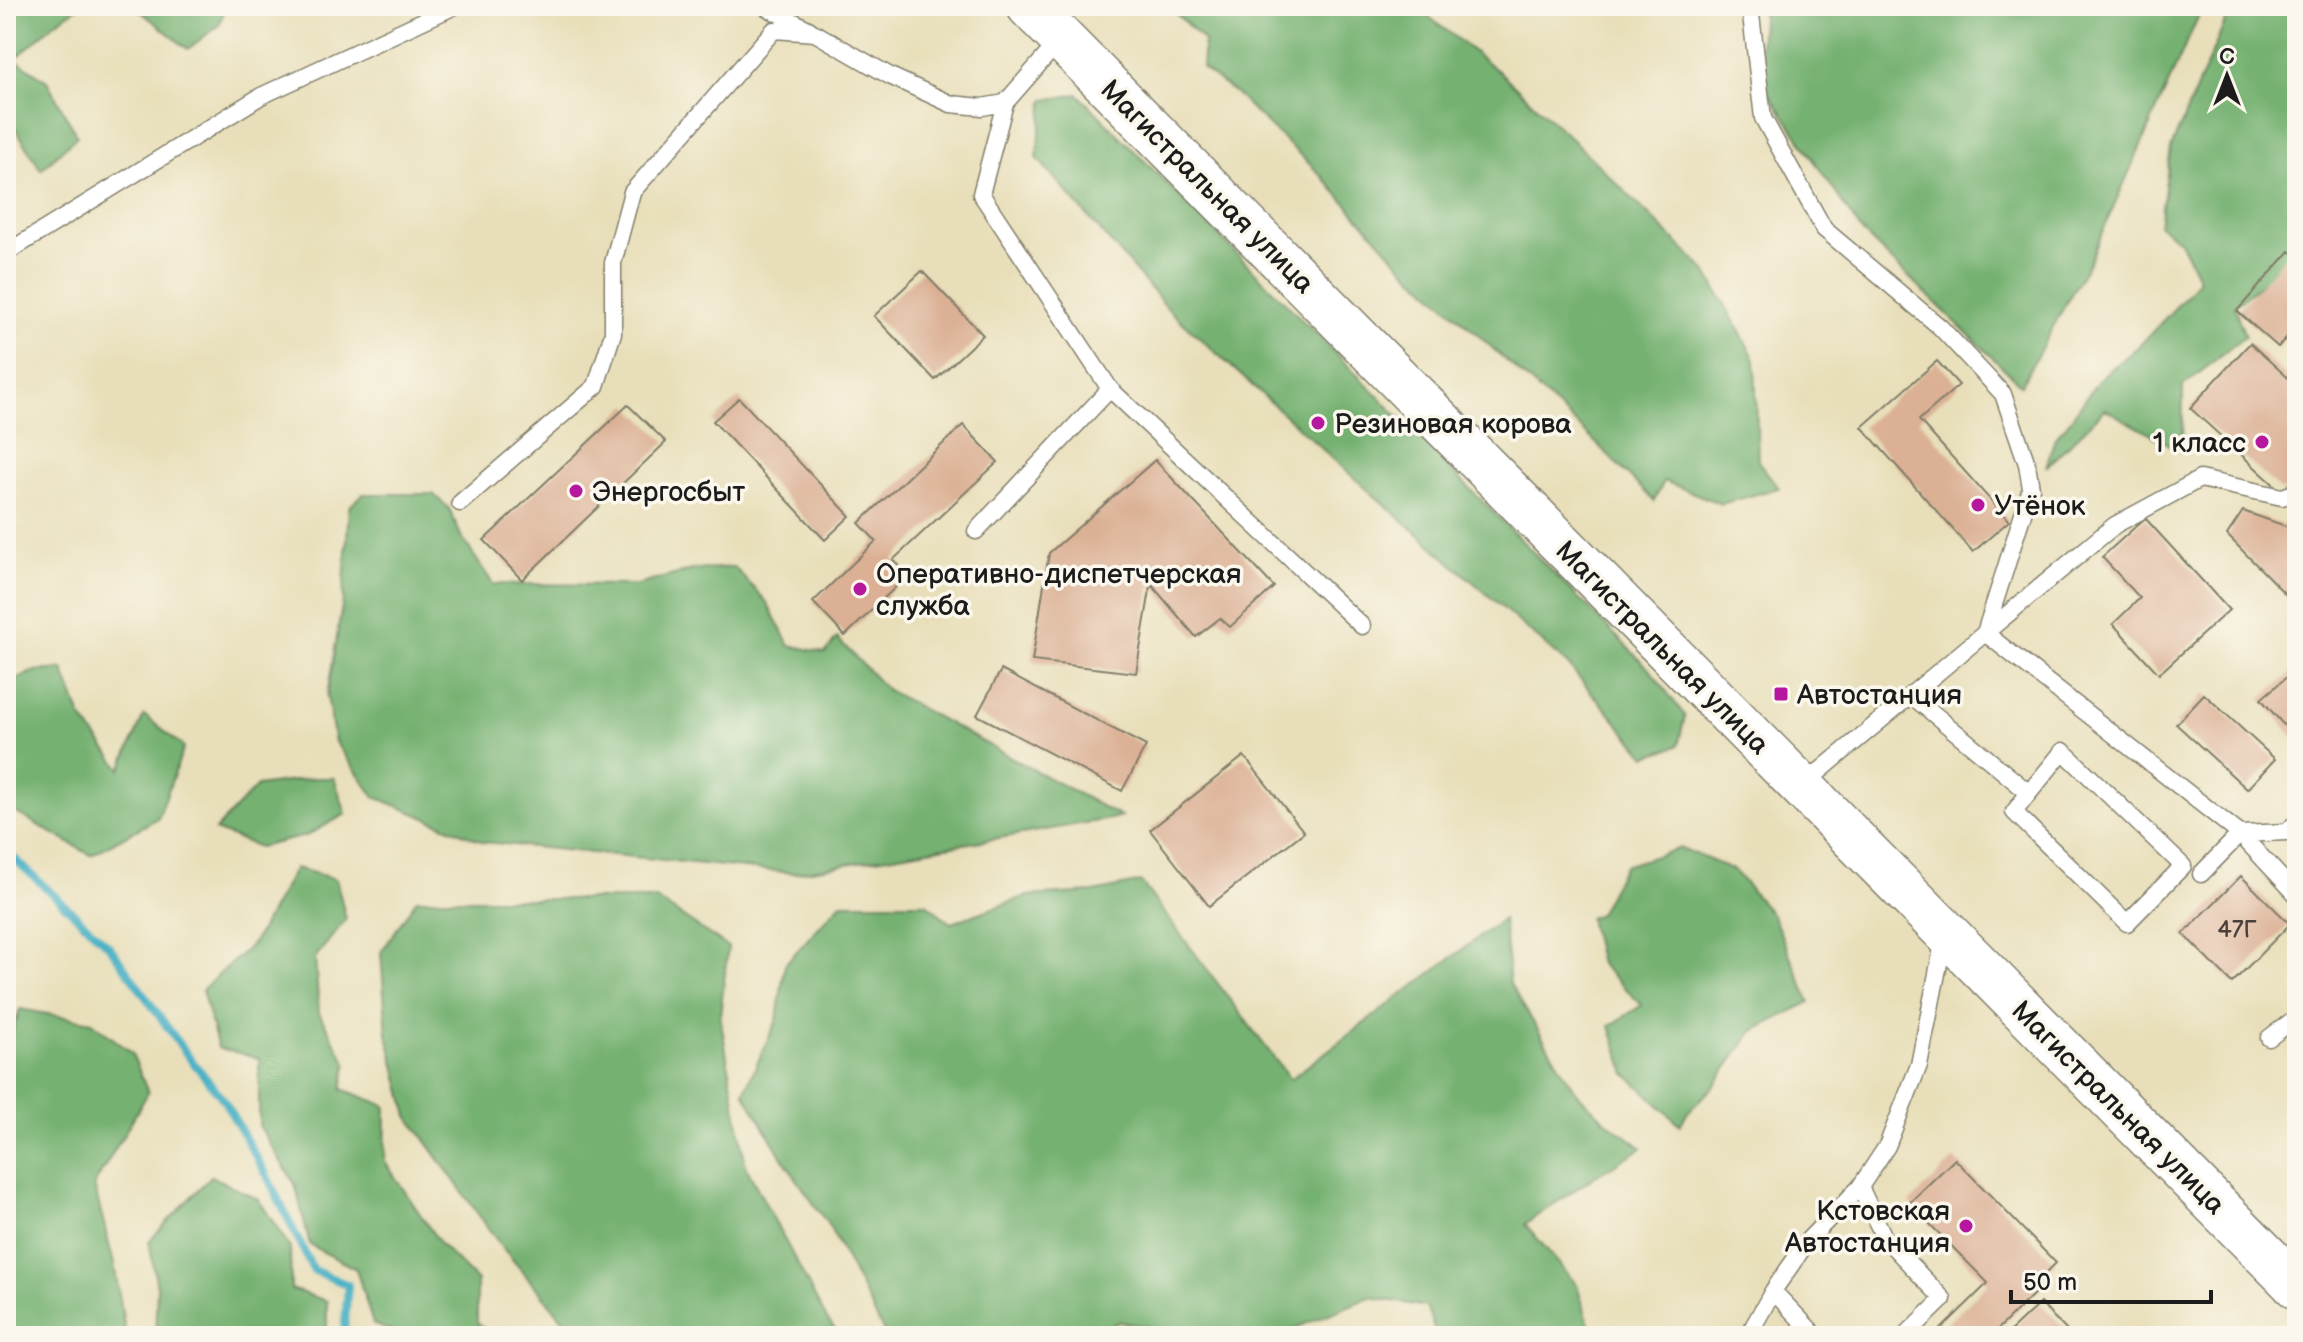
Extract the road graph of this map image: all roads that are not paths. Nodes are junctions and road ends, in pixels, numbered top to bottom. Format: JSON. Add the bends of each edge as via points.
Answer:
{"nodes":[{"id":1,"x":455,"y":6,"type":"edge"},
{"id":2,"x":764,"y":6,"type":"edge"},
{"id":3,"x":1029,"y":6,"type":"edge"},
{"id":4,"x":1750,"y":6,"type":"edge"},
{"id":5,"x":815,"y":33,"type":"junction"},
{"id":6,"x":1062,"y":38,"type":"junction"},
{"id":7,"x":1005,"y":103,"type":"junction"},
{"id":8,"x":6,"y":253,"type":"edge"},
{"id":9,"x":1110,"y":389,"type":"junction"},
{"id":10,"x":2297,"y":492,"type":"edge"},
{"id":11,"x":460,"y":503,"type":"dead end"},
{"id":12,"x":976,"y":531,"type":"dead end"},
{"id":13,"x":1362,"y":626,"type":"dead end"},
{"id":14,"x":1985,"y":633,"type":"junction"},
{"id":15,"x":1911,"y":695,"type":"junction"},
{"id":16,"x":1800,"y":786,"type":"junction"},
{"id":17,"x":2029,"y":793,"type":"junction"},
{"id":18,"x":2297,"y":822,"type":"edge"},
{"id":19,"x":2240,"y":834,"type":"junction"},
{"id":20,"x":2201,"y":874,"type":"dead end"},
{"id":21,"x":2297,"y":895,"type":"edge"},
{"id":22,"x":1946,"y":932,"type":"junction"},
{"id":23,"x":2297,"y":1017,"type":"edge"},
{"id":24,"x":2269,"y":1038,"type":"dead end"},
{"id":25,"x":1860,"y":1187,"type":"junction"},
{"id":26,"x":2297,"y":1287,"type":"edge"},
{"id":27,"x":1773,"y":1291,"type":"junction"},
{"id":28,"x":1748,"y":1336,"type":"edge"},
{"id":29,"x":1816,"y":1336,"type":"edge"},
{"id":30,"x":1905,"y":1336,"type":"edge"}],
"edges":[{"from":1,"to":8,"type":"lane","via":[[261,96]]},
{"from":2,"to":5,"type":"lane"},
{"from":3,"to":6,"type":"main road","name":"Магистральная улица"},
{"from":4,"to":14,"type":"lane","via":[[1763,118],[1824,229],[1940,327],[2003,394],[2031,488]]},
{"from":5,"to":7,"type":"lane","via":[[951,104]]},
{"from":5,"to":11,"type":"lane","via":[[774,30],[632,192],[613,263],[613,333],[596,386]]},
{"from":6,"to":7,"type":"lane"},
{"from":6,"to":16,"type":"main road","name":"Магистральная улица"},
{"from":7,"to":9,"type":"lane","via":[[981,194]]},
{"from":9,"to":12,"type":"lane"},
{"from":9,"to":13,"type":"lane"},
{"from":10,"to":14,"type":"lane","via":[[2282,497],[2200,479],[2115,525]]},
{"from":14,"to":15,"type":"lane"},
{"from":14,"to":19,"type":"lane"},
{"from":15,"to":16,"type":"lane"},
{"from":15,"to":17,"type":"lane"},
{"from":16,"to":22,"type":"main road","name":"Магистральная улица"},
{"from":17,"to":17,"type":"lane","via":[[2063,751],[2183,866],[2127,923],[2014,812]]},
{"from":18,"to":19,"type":"lane","via":[[2287,832]]},
{"from":19,"to":20,"type":"lane"},
{"from":19,"to":21,"type":"lane"},
{"from":22,"to":25,"type":"lane","via":[[1919,1065],[1887,1146]]},
{"from":22,"to":26,"type":"main road","name":"Магистральная улица"},
{"from":23,"to":24,"type":"lane"},
{"from":25,"to":27,"type":"lane","via":[[1809,1239]]},
{"from":25,"to":30,"type":"lane","via":[[1884,1237],[1943,1299]]},
{"from":27,"to":28,"type":"lane"},
{"from":27,"to":29,"type":"lane"}]}
